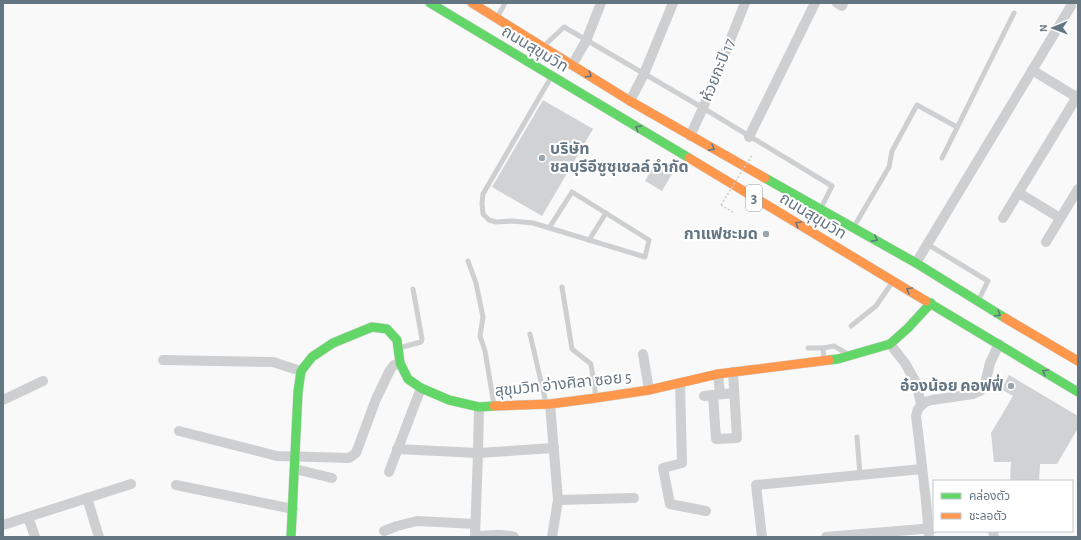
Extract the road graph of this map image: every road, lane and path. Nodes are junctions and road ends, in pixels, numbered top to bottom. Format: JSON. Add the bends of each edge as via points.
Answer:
{"nodes":[{"id":1,"x":430,"y":3,"type":"edge"},
{"id":2,"x":472,"y":3,"type":"edge"},
{"id":3,"x":505,"y":3,"type":"edge"},
{"id":4,"x":601,"y":3,"type":"edge"},
{"id":5,"x":673,"y":3,"type":"edge"},
{"id":6,"x":745,"y":3,"type":"edge"},
{"id":7,"x":815,"y":3,"type":"edge"},
{"id":8,"x":837,"y":3,"type":"edge"},
{"id":9,"x":843,"y":3,"type":"edge"},
{"id":10,"x":1071,"y":6,"type":"dead end"},
{"id":11,"x":1014,"y":13,"type":"dead end"},
{"id":12,"x":497,"y":19,"type":"junction"},
{"id":13,"x":586,"y":41,"type":"junction"},
{"id":14,"x":543,"y":47,"type":"junction"},
{"id":15,"x":572,"y":65,"type":"junction"},
{"id":16,"x":1032,"y":70,"type":"junction"},
{"id":17,"x":644,"y":74,"type":"junction"},
{"id":18,"x":551,"y":76,"type":"junction"},
{"id":19,"x":1078,"y":97,"type":"edge"},
{"id":20,"x":630,"y":100,"type":"junction"},
{"id":21,"x":703,"y":108,"type":"junction"},
{"id":22,"x":957,"y":127,"type":"junction"},
{"id":23,"x":690,"y":136,"type":"junction"},
{"id":24,"x":749,"y":137,"type":"junction"},
{"id":25,"x":752,"y":155,"type":"dead end"},
{"id":26,"x":942,"y":158,"type":"dead end"},
{"id":27,"x":1078,"y":189,"type":"edge"},
{"id":28,"x":1019,"y":193,"type":"junction"},
{"id":29,"x":820,"y":209,"type":"junction"},
{"id":30,"x":606,"y":213,"type":"junction"},
{"id":31,"x":734,"y":213,"type":"dead end"},
{"id":32,"x":1003,"y":218,"type":"dead end"},
{"id":33,"x":1060,"y":218,"type":"junction"},
{"id":34,"x":549,"y":228,"type":"junction"},
{"id":35,"x":854,"y":228,"type":"junction"},
{"id":36,"x":589,"y":240,"type":"junction"},
{"id":37,"x":1046,"y":242,"type":"dead end"},
{"id":38,"x":927,"y":244,"type":"junction"},
{"id":39,"x":468,"y":261,"type":"dead end"},
{"id":40,"x":916,"y":263,"type":"junction"},
{"id":41,"x":893,"y":281,"type":"junction"},
{"id":42,"x":562,"y":287,"type":"dead end"},
{"id":43,"x":413,"y":289,"type":"dead end"},
{"id":44,"x":977,"y":301,"type":"junction"},
{"id":45,"x":931,"y":303,"type":"junction"},
{"id":46,"x":851,"y":326,"type":"dead end"},
{"id":47,"x":530,"y":334,"type":"dead end"},
{"id":48,"x":890,"y":344,"type":"junction"},
{"id":49,"x":999,"y":344,"type":"junction"},
{"id":50,"x":398,"y":348,"type":"junction"},
{"id":51,"x":808,"y":348,"type":"dead end"},
{"id":52,"x":823,"y":348,"type":"junction"},
{"id":53,"x":642,"y":354,"type":"dead end"},
{"id":54,"x":851,"y":355,"type":"junction"},
{"id":55,"x":163,"y":360,"type":"dead end"},
{"id":56,"x":824,"y":361,"type":"junction"},
{"id":57,"x":1078,"y":362,"type":"edge"},
{"id":58,"x":400,"y":363,"type":"junction"},
{"id":59,"x":301,"y":372,"type":"junction"},
{"id":60,"x":733,"y":372,"type":"junction"},
{"id":61,"x":718,"y":374,"type":"junction"},
{"id":62,"x":43,"y":381,"type":"dead end"},
{"id":63,"x":680,"y":383,"type":"junction"},
{"id":64,"x":421,"y":388,"type":"junction"},
{"id":65,"x":649,"y":390,"type":"junction"},
{"id":66,"x":1078,"y":392,"type":"edge"},
{"id":67,"x":734,"y":393,"type":"junction"},
{"id":68,"x":712,"y":395,"type":"junction"},
{"id":69,"x":596,"y":398,"type":"junction"},
{"id":70,"x":3,"y":400,"type":"edge"},
{"id":71,"x":548,"y":404,"type":"junction"},
{"id":72,"x":922,"y":404,"type":"junction"},
{"id":73,"x":494,"y":406,"type":"junction"},
{"id":74,"x":479,"y":407,"type":"junction"},
{"id":75,"x":178,"y":431,"type":"dead end"},
{"id":76,"x":857,"y":437,"type":"dead end"},
{"id":77,"x":554,"y":448,"type":"junction"},
{"id":78,"x":397,"y":449,"type":"junction"},
{"id":79,"x":478,"y":453,"type":"junction"},
{"id":80,"x":296,"y":456,"type":"junction"},
{"id":81,"x":295,"y":469,"type":"junction"},
{"id":82,"x":922,"y":469,"type":"junction"},
{"id":83,"x":389,"y":472,"type":"dead end"},
{"id":84,"x":860,"y":475,"type":"junction"},
{"id":85,"x":332,"y":478,"type":"dead end"},
{"id":86,"x":131,"y":484,"type":"dead end"},
{"id":87,"x":176,"y":486,"type":"dead end"},
{"id":88,"x":87,"y":498,"type":"junction"},
{"id":89,"x":634,"y":498,"type":"dead end"},
{"id":90,"x":558,"y":500,"type":"junction"},
{"id":91,"x":293,"y":509,"type":"junction"},
{"id":92,"x":706,"y":511,"type":"dead end"},
{"id":93,"x":28,"y":517,"type":"junction"},
{"id":94,"x":475,"y":524,"type":"junction"},
{"id":95,"x":3,"y":525,"type":"edge"},
{"id":96,"x":384,"y":531,"type":"dead end"},
{"id":97,"x":931,"y":531,"type":"edge"},
{"id":98,"x":475,"y":536,"type":"edge"},
{"id":99,"x":35,"y":537,"type":"edge"},
{"id":100,"x":99,"y":537,"type":"edge"},
{"id":101,"x":291,"y":537,"type":"edge"},
{"id":102,"x":514,"y":537,"type":"edge"},
{"id":103,"x":552,"y":537,"type":"edge"},
{"id":104,"x":762,"y":537,"type":"edge"},
{"id":105,"x":826,"y":537,"type":"edge"}],
"edges":[{"from":1,"to":18,"type":"main road","name":"ถนนสุขุมวิท","number":"3"},
{"from":2,"to":12,"type":"main road","name":"ถนนสุขุมวิท","number":"3"},
{"from":3,"to":12,"type":"lane"},
{"from":4,"to":13,"type":"street"},
{"from":5,"to":17,"type":"street"},
{"from":6,"to":21,"type":"street","name":"ห้วยกะปิ 17"},
{"from":7,"to":24,"type":"street"},
{"from":8,"to":9,"type":"street","via":[[842,6]]},
{"from":10,"to":16,"type":"street"},
{"from":11,"to":22,"type":"lane"},
{"from":12,"to":14,"type":"main road","name":"ถนนสุขุมวิท","number":"3"},
{"from":13,"to":14,"type":"lane","via":[[564,27]]},
{"from":13,"to":15,"type":"street"},
{"from":13,"to":17,"type":"lane"},
{"from":14,"to":15,"type":"main road","name":"ถนนสุขุมวิท","number":"3"},
{"from":15,"to":20,"type":"main road","name":"ถนนสุขุมวิท","number":"3","one_way":true},
{"from":16,"to":19,"type":"street"},
{"from":16,"to":38,"type":"street"},
{"from":17,"to":20,"type":"street"},
{"from":17,"to":21,"type":"lane"},
{"from":18,"to":34,"type":"lane","via":[[483,194],[482,203],[483,214],[489,220],[512,220]]},
{"from":41,"to":18,"type":"main road","name":"ถนนสุขุมวิท","number":"3","one_way":true},
{"from":19,"to":28,"type":"street"},
{"from":20,"to":23,"type":"main road","name":"ถนนสุขุมวิท","number":"3"},
{"from":21,"to":23,"type":"street","name":"ห้วยกะปิ 17"},
{"from":21,"to":24,"type":"lane"},
{"from":22,"to":26,"type":"lane"},
{"from":22,"to":35,"type":"lane","via":[[917,105],[892,151],[889,167]]},
{"from":23,"to":29,"type":"main road","name":"ถนนสุขุมวิท","number":"3","one_way":true},
{"from":24,"to":29,"type":"lane","via":[[832,186]]},
{"from":25,"to":31,"type":"path","bridge":true,"via":[[721,205]]},
{"from":27,"to":33,"type":"street"},
{"from":28,"to":32,"type":"street"},
{"from":28,"to":33,"type":"street"},
{"from":29,"to":35,"type":"main road","name":"ถนนสุขุมวิท","number":"3"},
{"from":30,"to":34,"type":"lane","via":[[572,192]]},
{"from":30,"to":36,"type":"lane"},
{"from":30,"to":36,"type":"lane","via":[[649,240],[644,257]]},
{"from":33,"to":37,"type":"street"},
{"from":34,"to":36,"type":"lane"},
{"from":35,"to":40,"type":"main road","name":"ถนนสุขุมวิท","number":"3","one_way":true},
{"from":38,"to":40,"type":"street"},
{"from":38,"to":44,"type":"lane","via":[[988,281]]},
{"from":39,"to":73,"type":"lane","via":[[476,283],[483,317],[480,336]]},
{"from":40,"to":44,"type":"main road","name":"ถนนสุขุมวิท","number":"3"},
{"from":45,"to":41,"type":"main road","name":"ถนนสุขุมวิท","number":"3","one_way":true},
{"from":41,"to":46,"type":"lane","via":[[876,306]]},
{"from":42,"to":69,"type":"lane","via":[[572,348],[591,364]]},
{"from":43,"to":50,"type":"lane","via":[[422,339],[421,342]]},
{"from":44,"to":57,"type":"main road","name":"ถนนสุขุมวิท","number":"3","one_way":true},
{"from":45,"to":48,"type":"main road","name":"สุขุมวิท อ่างศิลา ซอย 5"},
{"from":45,"to":49,"type":"main road","name":"ถนนสุขุมวิท","number":"3"},
{"from":47,"to":71,"type":"lane"},
{"from":48,"to":54,"type":"main road","name":"สุขุมวิท อ่างศิลา ซอย 5"},
{"from":48,"to":72,"type":"street","via":[[916,383]]},
{"from":66,"to":49,"type":"main road","name":"ถนนสุขุมวิท","number":"3","one_way":true},
{"from":49,"to":72,"type":"street","via":[[990,363],[985,384],[980,391]]},
{"from":50,"to":58,"type":"main road","name":"สุขุมวิท อ่างศิลา ซอย 5"},
{"from":50,"to":59,"type":"main road","name":"สุขุมวิท อ่างศิลา ซอย 5","via":[[397,340],[387,329],[372,326],[334,343],[312,357]]},
{"from":51,"to":52,"type":"lane"},
{"from":52,"to":54,"type":"lane","via":[[834,346]]},
{"from":52,"to":56,"type":"lane"},
{"from":53,"to":65,"type":"street"},
{"from":54,"to":56,"type":"main road","name":"สุขุมวิท อ่างศิลา ซอย 5"},
{"from":55,"to":59,"type":"street","via":[[273,362]]},
{"from":56,"to":60,"type":"main road","name":"สุขุมวิท อ่างศิลา ซอย 5"},
{"from":58,"to":64,"type":"main road","name":"สุขุมวิท อ่างศิลา ซอย 5","via":[[408,379]]},
{"from":58,"to":80,"type":"street","via":[[390,370],[356,453],[352,457]]},
{"from":59,"to":80,"type":"main road","name":"สุขุมวิท อ่างศิลา ซอย 5"},
{"from":60,"to":61,"type":"main road","name":"สุขุมวิท อ่างศิลา ซอย 5"},
{"from":60,"to":67,"type":"street"},
{"from":61,"to":63,"type":"main road","name":"สุขุมวิท อ่างศิลา ซอย 5"},
{"from":61,"to":68,"type":"street"},
{"from":62,"to":70,"type":"street"},
{"from":63,"to":65,"type":"main road","name":"สุขุมวิท อ่างศิลา ซอย 5"},
{"from":63,"to":92,"type":"street","via":[[682,463],[663,468],[670,504]]},
{"from":64,"to":74,"type":"main road","name":"สุขุมวิท อ่างศิลา ซอย 5","via":[[449,400]]},
{"from":64,"to":78,"type":"street"},
{"from":65,"to":69,"type":"main road","name":"สุขุมวิท อ่างศิลา ซอย 5"},
{"from":67,"to":68,"type":"street"},
{"from":67,"to":68,"type":"street","via":[[737,438],[716,439]]},
{"from":69,"to":71,"type":"main road","name":"สุขุมวิท อ่างศิลา ซอย 5"},
{"from":71,"to":73,"type":"main road","name":"สุขุมวิท อ่างศิลา ซอย 5"},
{"from":71,"to":77,"type":"street"},
{"from":72,"to":82,"type":"street","via":[[916,416]]},
{"from":73,"to":74,"type":"main road","name":"สุขุมวิท อ่างศิลา ซอย 5"},
{"from":74,"to":79,"type":"street"},
{"from":75,"to":80,"type":"street","via":[[277,456]]},
{"from":76,"to":84,"type":"lane"},
{"from":77,"to":79,"type":"street"},
{"from":77,"to":90,"type":"street"},
{"from":78,"to":79,"type":"street"},
{"from":78,"to":83,"type":"street"},
{"from":79,"to":94,"type":"street"},
{"from":80,"to":81,"type":"main road","name":"สุขุมวิท อ่างศิลา ซอย 5"},
{"from":81,"to":85,"type":"street"},
{"from":81,"to":91,"type":"main road","name":"สุขุมวิท อ่างศิลา ซอย 5"},
{"from":82,"to":84,"type":"street"},
{"from":82,"to":97,"type":"street"},
{"from":84,"to":104,"type":"street","via":[[756,485]]},
{"from":86,"to":88,"type":"street"},
{"from":87,"to":91,"type":"street"},
{"from":88,"to":93,"type":"street"},
{"from":88,"to":100,"type":"street"},
{"from":89,"to":90,"type":"street"},
{"from":90,"to":103,"type":"street"},
{"from":91,"to":101,"type":"main road","name":"สุขุมวิท อ่างศิลา ซอย 5"},
{"from":93,"to":95,"type":"street"},
{"from":93,"to":99,"type":"street"},
{"from":94,"to":96,"type":"street","via":[[417,521]]},
{"from":94,"to":98,"type":"street"},
{"from":97,"to":105,"type":"street"},
{"from":98,"to":102,"type":"street"}]}
